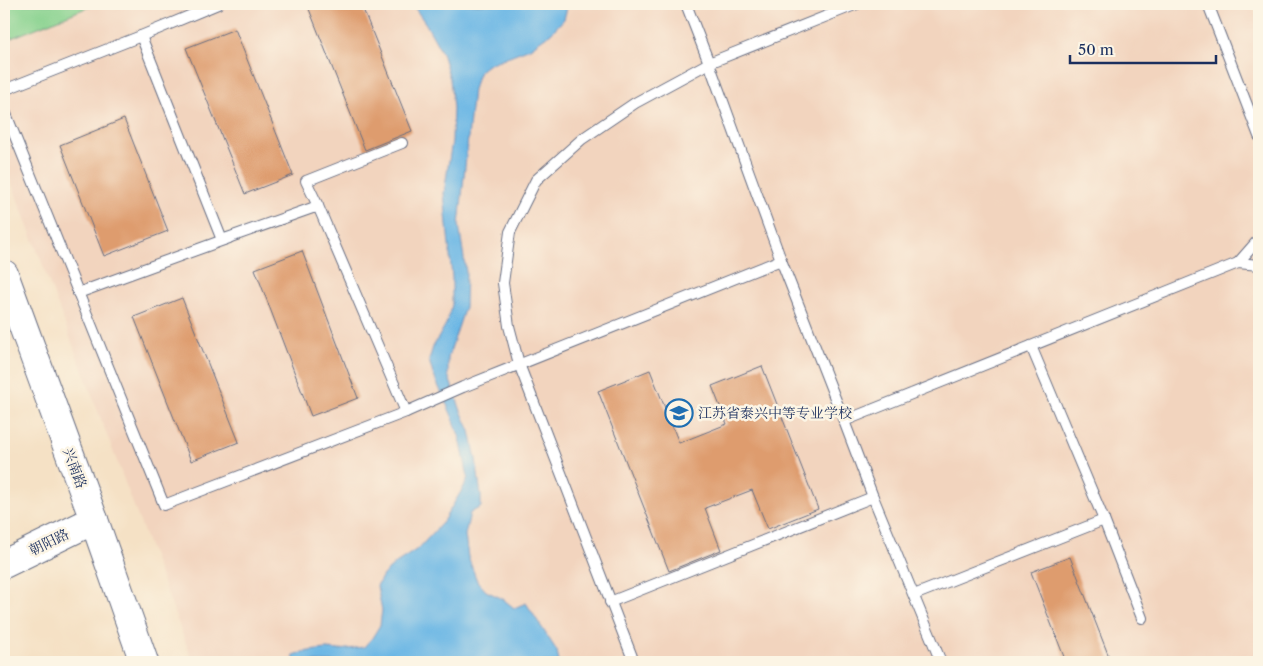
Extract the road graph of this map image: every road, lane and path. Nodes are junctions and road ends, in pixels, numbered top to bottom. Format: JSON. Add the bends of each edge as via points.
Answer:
{"nodes":[{"id":1,"x":218,"y":4,"type":"edge"},
{"id":2,"x":686,"y":4,"type":"edge"},
{"id":3,"x":857,"y":4,"type":"edge"},
{"id":4,"x":1208,"y":4,"type":"edge"},
{"id":5,"x":141,"y":36,"type":"junction"},
{"id":6,"x":709,"y":62,"type":"junction"},
{"id":7,"x":4,"y":90,"type":"edge"},
{"id":8,"x":4,"y":109,"type":"edge"},
{"id":9,"x":1259,"y":136,"type":"edge"},
{"id":10,"x":402,"y":143,"type":"dead end"},
{"id":11,"x":318,"y":206,"type":"junction"},
{"id":12,"x":1259,"y":239,"type":"edge"},
{"id":13,"x":781,"y":260,"type":"junction"},
{"id":14,"x":1238,"y":263,"type":"junction"},
{"id":15,"x":1259,"y":265,"type":"edge"},
{"id":16,"x":4,"y":274,"type":"edge"},
{"id":17,"x":78,"y":293,"type":"junction"},
{"id":18,"x":1031,"y":346,"type":"junction"},
{"id":19,"x":519,"y":364,"type":"junction"},
{"id":20,"x":406,"y":412,"type":"junction"},
{"id":21,"x":844,"y":421,"type":"junction"},
{"id":22,"x":873,"y":497,"type":"junction"},
{"id":23,"x":94,"y":520,"type":"junction"},
{"id":24,"x":1104,"y":520,"type":"junction"},
{"id":25,"x":4,"y":564,"type":"edge"},
{"id":26,"x":914,"y":595,"type":"junction"},
{"id":27,"x":610,"y":602,"type":"junction"},
{"id":28,"x":1142,"y":618,"type":"dead end"},
{"id":29,"x":144,"y":662,"type":"edge"},
{"id":30,"x":634,"y":662,"type":"edge"},
{"id":31,"x":940,"y":662,"type":"edge"}],
"edges":[{"from":1,"to":5,"type":"lane"},
{"from":2,"to":6,"type":"lane"},
{"from":3,"to":6,"type":"lane"},
{"from":4,"to":9,"type":"lane"},
{"from":5,"to":7,"type":"lane"},
{"from":5,"to":11,"type":"lane","via":[[222,240]]},
{"from":6,"to":13,"type":"lane"},
{"from":6,"to":19,"type":"lane","via":[[628,108],[582,140],[536,180],[510,232],[503,282],[509,326]]},
{"from":8,"to":17,"type":"lane"},
{"from":10,"to":11,"type":"lane","via":[[306,182]]},
{"from":11,"to":17,"type":"lane"},
{"from":11,"to":20,"type":"lane"},
{"from":12,"to":14,"type":"lane"},
{"from":13,"to":19,"type":"lane"},
{"from":13,"to":21,"type":"lane"},
{"from":14,"to":15,"type":"lane"},
{"from":14,"to":18,"type":"lane"},
{"from":16,"to":23,"type":"street","name":"兴南路"},
{"from":17,"to":20,"type":"lane","via":[[164,505]]},
{"from":18,"to":21,"type":"lane"},
{"from":18,"to":24,"type":"lane"},
{"from":19,"to":20,"type":"lane"},
{"from":19,"to":27,"type":"lane"},
{"from":21,"to":22,"type":"lane"},
{"from":22,"to":26,"type":"lane"},
{"from":22,"to":27,"type":"lane"},
{"from":23,"to":25,"type":"street","name":"朝阳路"},
{"from":23,"to":29,"type":"street","name":"兴南路"},
{"from":24,"to":26,"type":"lane"},
{"from":24,"to":28,"type":"lane"},
{"from":26,"to":31,"type":"lane"},
{"from":27,"to":30,"type":"lane"}]}
